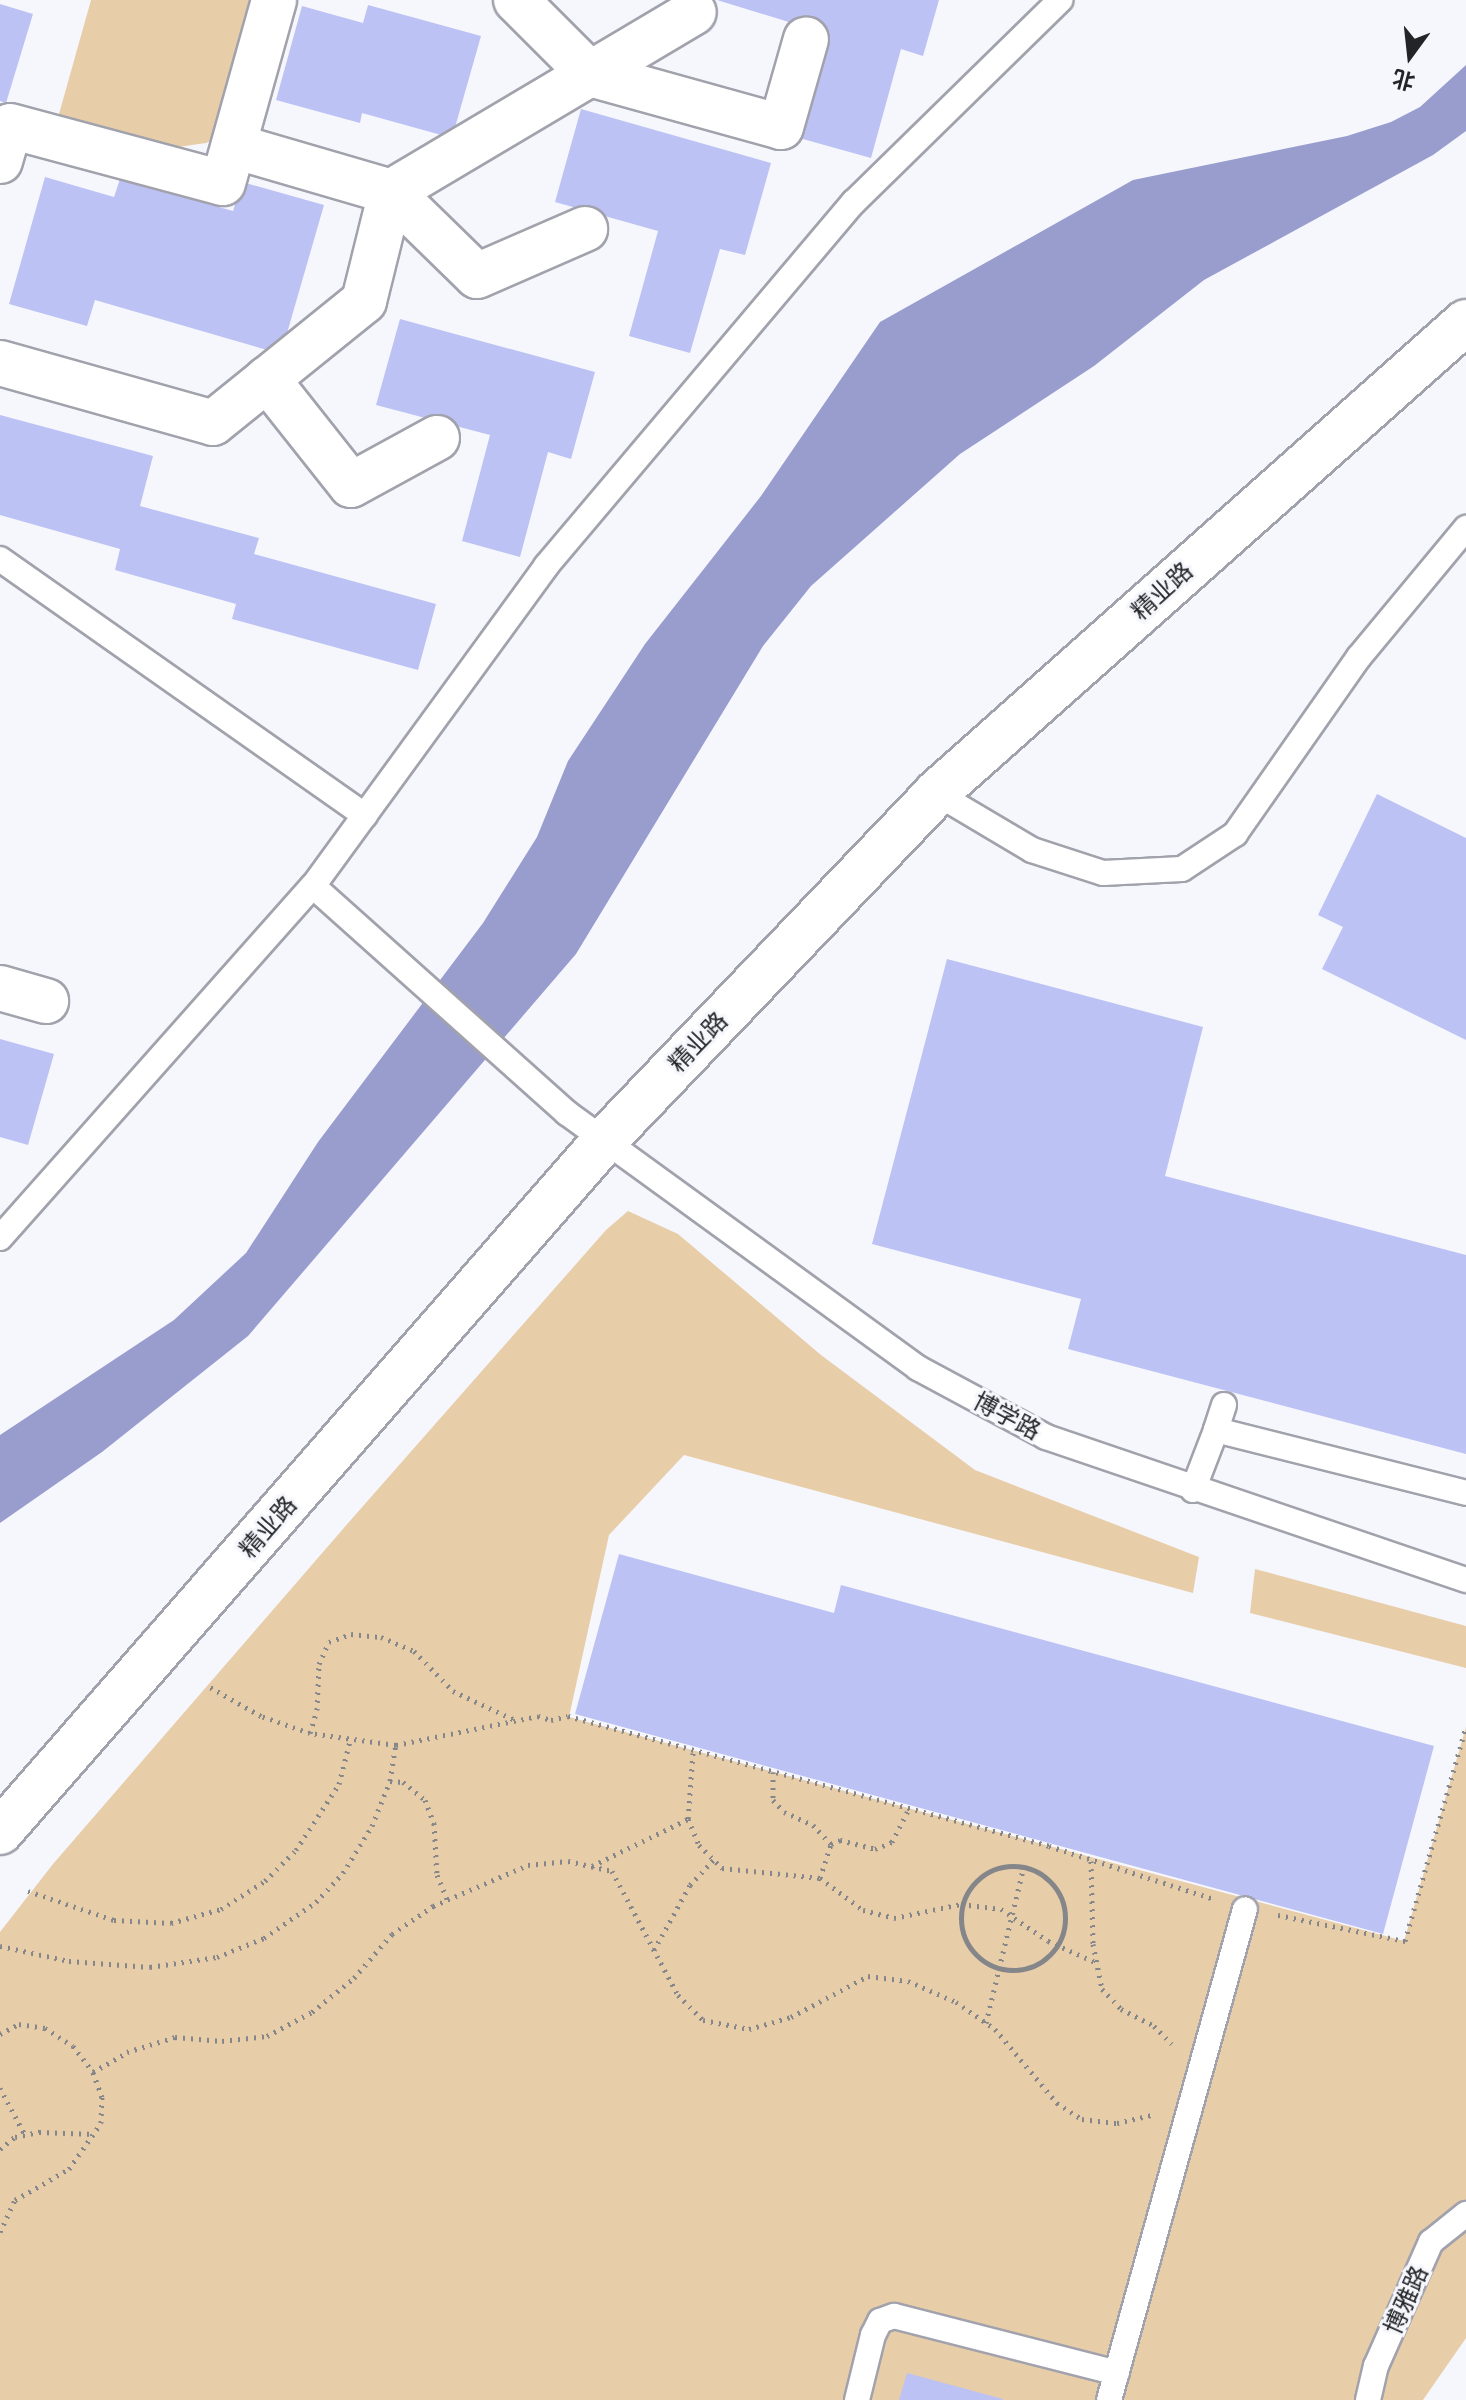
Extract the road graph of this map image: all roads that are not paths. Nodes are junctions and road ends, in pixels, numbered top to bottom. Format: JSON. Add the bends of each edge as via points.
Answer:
{"nodes":[{"id":1,"x":274,"y":0,"type":"edge"},
{"id":2,"x":516,"y":0,"type":"edge"},
{"id":3,"x":1060,"y":0,"type":"edge"},
{"id":4,"x":694,"y":12,"type":"dead end"},
{"id":5,"x":806,"y":39,"type":"dead end"},
{"id":6,"x":590,"y":74,"type":"junction"},
{"id":7,"x":234,"y":146,"type":"junction"},
{"id":8,"x":0,"y":161,"type":"edge"},
{"id":9,"x":391,"y":192,"type":"junction"},
{"id":10,"x":585,"y":229,"type":"dead end"},
{"id":11,"x":1466,"y":322,"type":"edge"},
{"id":12,"x":0,"y":363,"type":"edge"},
{"id":13,"x":267,"y":379,"type":"junction"},
{"id":14,"x":437,"y":438,"type":"dead end"},
{"id":15,"x":1466,"y":528,"type":"edge"},
{"id":16,"x":0,"y":559,"type":"edge"},
{"id":17,"x":936,"y":793,"type":"junction"},
{"id":18,"x":365,"y":816,"type":"junction"},
{"id":19,"x":313,"y":886,"type":"junction"},
{"id":20,"x":0,"y":988,"type":"edge"},
{"id":21,"x":46,"y":1001,"type":"dead end"},
{"id":22,"x":604,"y":1141,"type":"junction"},
{"id":23,"x":0,"y":1238,"type":"edge"},
{"id":24,"x":1224,"y":1405,"type":"dead end"},
{"id":25,"x":1216,"y":1430,"type":"junction"},
{"id":26,"x":1193,"y":1490,"type":"junction"},
{"id":27,"x":1466,"y":1493,"type":"edge"},
{"id":28,"x":1466,"y":1580,"type":"edge"},
{"id":29,"x":0,"y":1832,"type":"edge"},
{"id":30,"x":1245,"y":1909,"type":"road end"},
{"id":31,"x":1466,"y":2214,"type":"edge"},
{"id":32,"x":1117,"y":2373,"type":"junction"},
{"id":33,"x":857,"y":2400,"type":"edge"},
{"id":34,"x":1109,"y":2400,"type":"edge"},
{"id":35,"x":1368,"y":2400,"type":"edge"}],
"edges":[{"from":1,"to":7,"type":"street"},
{"from":2,"to":6,"type":"street"},
{"from":3,"to":18,"type":"lane","via":[[854,202],[546,566]]},
{"from":4,"to":6,"type":"street"},
{"from":5,"to":6,"type":"street","via":[[781,127]]},
{"from":6,"to":9,"type":"street"},
{"from":7,"to":8,"type":"street","via":[[223,183],[10,126]]},
{"from":7,"to":9,"type":"street"},
{"from":9,"to":10,"type":"street","via":[[477,276]]},
{"from":9,"to":13,"type":"street","via":[[364,301]]},
{"from":11,"to":17,"type":"street","name":"精业路"},
{"from":12,"to":13,"type":"street","via":[[213,423]]},
{"from":13,"to":14,"type":"street","via":[[351,485]]},
{"from":15,"to":17,"type":"lane","via":[[1359,657],[1235,834],[1182,869],[1103,873],[1032,850]]},
{"from":16,"to":18,"type":"lane"},
{"from":17,"to":22,"type":"street","name":"精业路"},
{"from":18,"to":19,"type":"lane"},
{"from":19,"to":22,"type":"lane","name":"博学路"},
{"from":19,"to":23,"type":"lane"},
{"from":20,"to":21,"type":"street"},
{"from":22,"to":26,"type":"lane","name":"博学路","via":[[918,1368],[1046,1437]]},
{"from":22,"to":29,"type":"street","name":"精业路"},
{"from":24,"to":25,"type":"lane"},
{"from":25,"to":26,"type":"lane"},
{"from":25,"to":27,"type":"lane"},
{"from":26,"to":28,"type":"lane","name":"博学路"},
{"from":30,"to":32,"type":"lane"},
{"from":31,"to":35,"type":"lane","name":"博雅路","via":[[1431,2242],[1376,2366]]},
{"from":32,"to":33,"type":"lane","via":[[894,2316],[880,2321],[873,2335]]},
{"from":32,"to":34,"type":"lane"}]}
